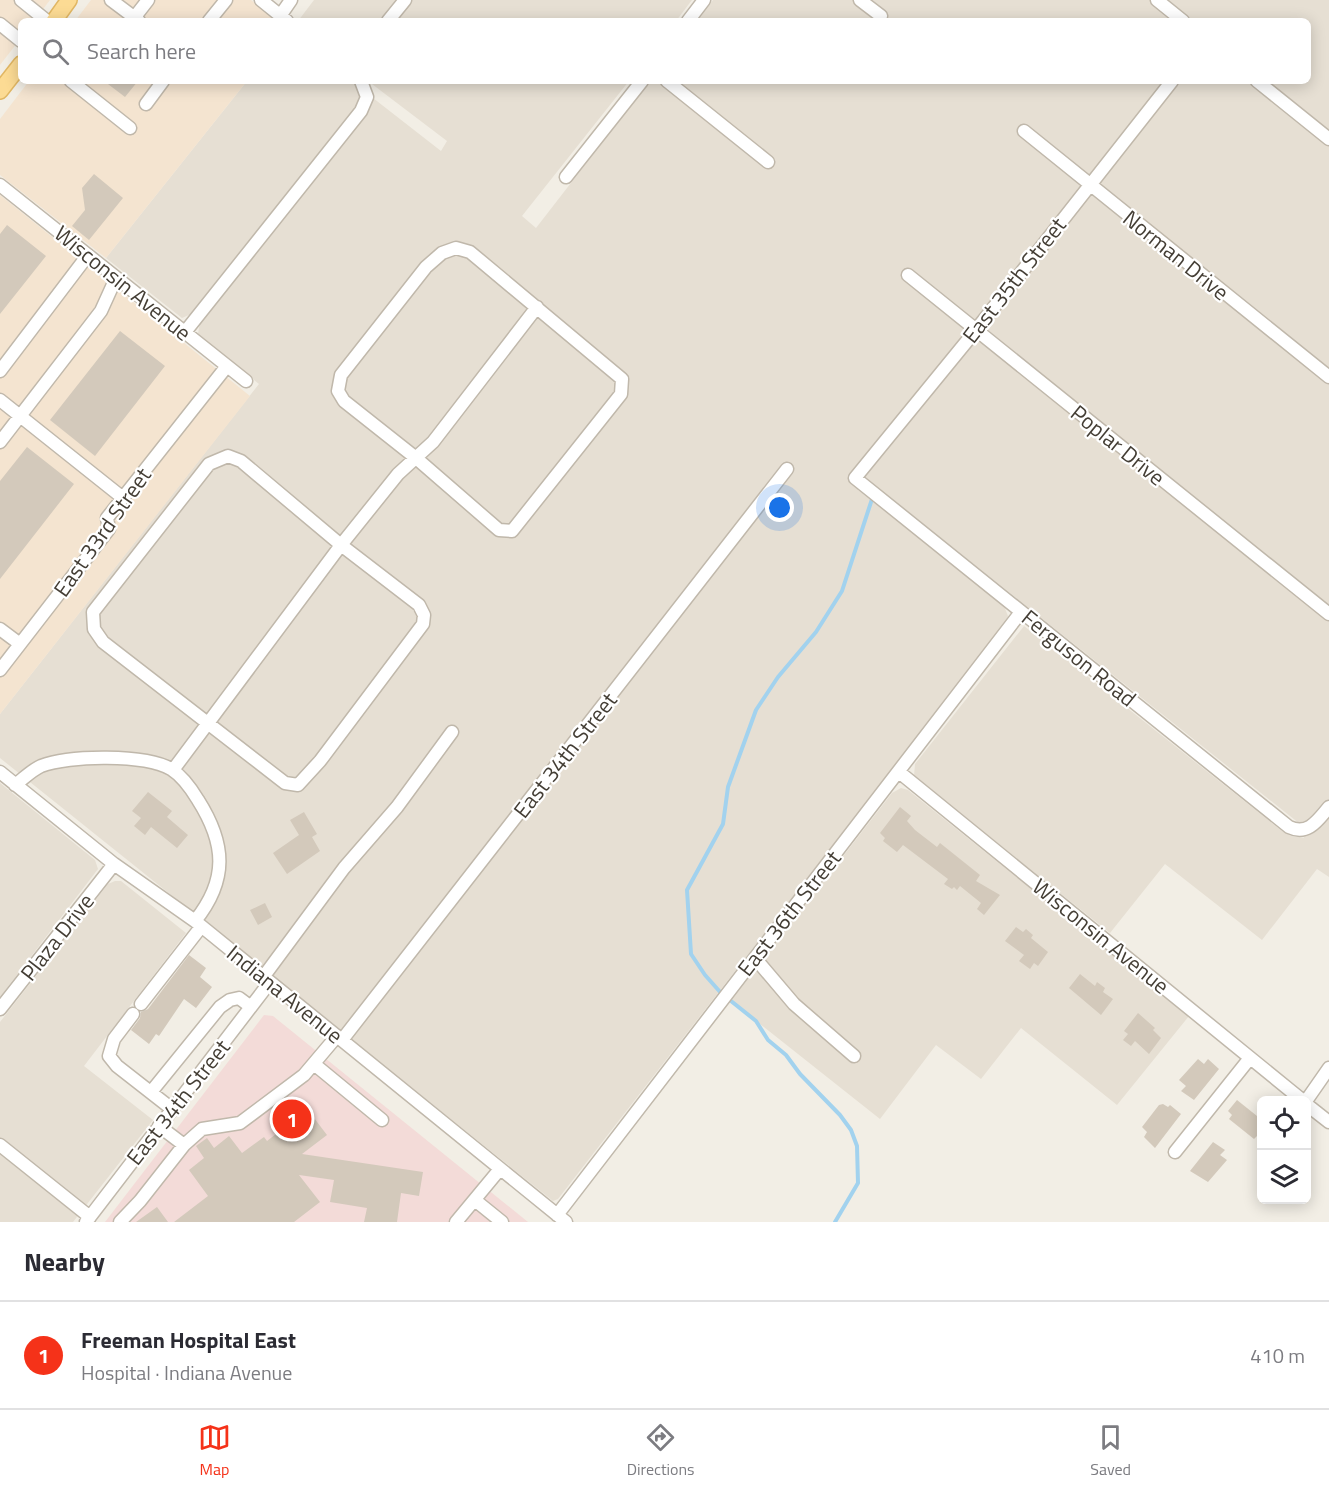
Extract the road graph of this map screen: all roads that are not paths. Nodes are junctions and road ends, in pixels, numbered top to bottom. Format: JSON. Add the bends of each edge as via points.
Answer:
{"nodes":[{"id":1,"x":21,"y":0,"type":"edge"},
{"id":2,"x":69,"y":0,"type":"edge"},
{"id":3,"x":111,"y":0,"type":"edge"},
{"id":4,"x":148,"y":0,"type":"edge"},
{"id":5,"x":226,"y":0,"type":"edge"},
{"id":6,"x":261,"y":0,"type":"edge"},
{"id":7,"x":291,"y":0,"type":"edge"},
{"id":8,"x":405,"y":0,"type":"edge"},
{"id":9,"x":704,"y":0,"type":"edge"},
{"id":10,"x":860,"y":0,"type":"edge"},
{"id":11,"x":1157,"y":0,"type":"edge"},
{"id":12,"x":123,"y":10,"type":"junction"},
{"id":13,"x":881,"y":16,"type":"dead end"},
{"id":14,"x":43,"y":18,"type":"edge"},
{"id":15,"x":56,"y":18,"type":"edge"},
{"id":16,"x":117,"y":18,"type":"edge"},
{"id":17,"x":134,"y":18,"type":"edge"},
{"id":18,"x":138,"y":18,"type":"edge"},
{"id":19,"x":211,"y":18,"type":"edge"},
{"id":20,"x":284,"y":18,"type":"edge"},
{"id":21,"x":390,"y":18,"type":"edge"},
{"id":22,"x":690,"y":18,"type":"edge"},
{"id":23,"x":1180,"y":18,"type":"edge"},
{"id":24,"x":0,"y":24,"type":"edge"},
{"id":25,"x":18,"y":39,"type":"edge"},
{"id":26,"x":18,"y":68,"type":"edge"},
{"id":27,"x":75,"y":84,"type":"edge"},
{"id":28,"x":161,"y":84,"type":"edge"},
{"id":29,"x":364,"y":84,"type":"edge"},
{"id":30,"x":640,"y":84,"type":"edge"},
{"id":31,"x":671,"y":84,"type":"edge"},
{"id":32,"x":1170,"y":84,"type":"edge"},
{"id":33,"x":1261,"y":84,"type":"edge"},
{"id":34,"x":0,"y":91,"type":"edge"},
{"id":35,"x":146,"y":104,"type":"dead end"},
{"id":36,"x":130,"y":128,"type":"dead end"},
{"id":37,"x":1024,"y":131,"type":"dead end"},
{"id":38,"x":1329,"y":139,"type":"edge"},
{"id":39,"x":768,"y":162,"type":"dead end"},
{"id":40,"x":566,"y":177,"type":"dead end"},
{"id":41,"x":1088,"y":185,"type":"junction"},
{"id":42,"x":2,"y":192,"type":"edge"},
{"id":43,"x":88,"y":255,"type":"junction"},
{"id":44,"x":908,"y":276,"type":"dead end"},
{"id":45,"x":116,"y":278,"type":"junction"},
{"id":46,"x":537,"y":307,"type":"junction"},
{"id":47,"x":976,"y":330,"type":"junction"},
{"id":48,"x":185,"y":333,"type":"junction"},
{"id":49,"x":227,"y":366,"type":"junction"},
{"id":50,"x":0,"y":371,"type":"edge"},
{"id":51,"x":1329,"y":377,"type":"edge"},
{"id":52,"x":246,"y":381,"type":"dead end"},
{"id":53,"x":0,"y":400,"type":"edge"},
{"id":54,"x":21,"y":415,"type":"junction"},
{"id":55,"x":0,"y":442,"type":"edge"},
{"id":56,"x":416,"y":458,"type":"junction"},
{"id":57,"x":787,"y":469,"type":"dead end"},
{"id":58,"x":855,"y":478,"type":"joint"},
{"id":59,"x":123,"y":498,"type":"junction"},
{"id":60,"x":340,"y":545,"type":"junction"},
{"id":61,"x":1021,"y":612,"type":"junction"},
{"id":62,"x":1329,"y":614,"type":"edge"},
{"id":63,"x":0,"y":629,"type":"edge"},
{"id":64,"x":20,"y":644,"type":"junction"},
{"id":65,"x":0,"y":670,"type":"edge"},
{"id":66,"x":207,"y":723,"type":"junction"},
{"id":67,"x":452,"y":732,"type":"dead end"},
{"id":68,"x":173,"y":770,"type":"junction"},
{"id":69,"x":899,"y":771,"type":"junction"},
{"id":70,"x":0,"y":772,"type":"edge"},
{"id":71,"x":15,"y":785,"type":"junction"},
{"id":72,"x":1329,"y":807,"type":"edge"},
{"id":73,"x":114,"y":864,"type":"junction"},
{"id":74,"x":198,"y":924,"type":"junction"},
{"id":75,"x":755,"y":958,"type":"junction"},
{"id":76,"x":267,"y":979,"type":"junction"},
{"id":77,"x":141,"y":1004,"type":"dead end"},
{"id":78,"x":251,"y":1007,"type":"junction"},
{"id":79,"x":0,"y":1009,"type":"edge"},
{"id":80,"x":133,"y":1014,"type":"dead end"},
{"id":81,"x":340,"y":1038,"type":"junction"},
{"id":82,"x":854,"y":1056,"type":"dead end"},
{"id":83,"x":1250,"y":1058,"type":"junction"},
{"id":84,"x":314,"y":1064,"type":"junction"},
{"id":85,"x":1329,"y":1068,"type":"edge"},
{"id":86,"x":151,"y":1092,"type":"junction"},
{"id":87,"x":1298,"y":1096,"type":"edge"},
{"id":88,"x":1309,"y":1096,"type":"edge"},
{"id":89,"x":1311,"y":1107,"type":"edge"},
{"id":90,"x":172,"y":1109,"type":"junction"},
{"id":91,"x":382,"y":1120,"type":"dead end"},
{"id":92,"x":1329,"y":1122,"type":"edge"},
{"id":93,"x":159,"y":1126,"type":"junction"},
{"id":94,"x":0,"y":1145,"type":"edge"},
{"id":95,"x":184,"y":1145,"type":"junction"},
{"id":96,"x":1175,"y":1152,"type":"dead end"},
{"id":97,"x":500,"y":1169,"type":"junction"},
{"id":98,"x":476,"y":1201,"type":"junction"},
{"id":99,"x":561,"y":1218,"type":"edge"},
{"id":100,"x":88,"y":1220,"type":"edge"},
{"id":101,"x":120,"y":1222,"type":"edge"},
{"id":102,"x":456,"y":1222,"type":"edge"},
{"id":103,"x":502,"y":1222,"type":"edge"}],
"edges":[{"from":1,"to":14,"type":"street"},
{"from":2,"to":15,"type":"main road"},
{"from":3,"to":12,"type":"street"},
{"from":4,"to":18,"type":"street"},
{"from":5,"to":19,"type":"street"},
{"from":6,"to":20,"type":"street"},
{"from":7,"to":20,"type":"street"},
{"from":8,"to":21,"type":"street"},
{"from":9,"to":22,"type":"street"},
{"from":10,"to":13,"type":"street"},
{"from":11,"to":23,"type":"street"},
{"from":12,"to":16,"type":"street"},
{"from":12,"to":17,"type":"street"},
{"from":24,"to":25,"type":"street"},
{"from":26,"to":34,"type":"main road"},
{"from":27,"to":36,"type":"street"},
{"from":28,"to":35,"type":"street"},
{"from":29,"to":48,"type":"street","via":[[368,97],[361,111]]},
{"from":30,"to":40,"type":"street"},
{"from":31,"to":39,"type":"street"},
{"from":32,"to":41,"type":"street","name":"East 35th Street"},
{"from":33,"to":38,"type":"street"},
{"from":37,"to":41,"type":"street","name":"Norman Drive"},
{"from":41,"to":47,"type":"street","name":"East 35th Street"},
{"from":41,"to":51,"type":"street","name":"Norman Drive"},
{"from":42,"to":43,"type":"street","name":"Wisconsin Avenue"},
{"from":43,"to":45,"type":"street","name":"Wisconsin Avenue"},
{"from":43,"to":50,"type":"street"},
{"from":44,"to":47,"type":"street","name":"Poplar Drive"},
{"from":45,"to":48,"type":"street","name":"Wisconsin Avenue"},
{"from":45,"to":54,"type":"street","via":[[100,311]]},
{"from":46,"to":56,"type":"street","via":[[433,442]]},
{"from":46,"to":56,"type":"street","via":[[470,252],[456,248],[442,253],[426,267],[341,375],[338,392]]},
{"from":46,"to":56,"type":"street","via":[[622,379],[621,394],[512,531],[499,530]]},
{"from":47,"to":58,"type":"street","name":"East 35th Street"},
{"from":47,"to":62,"type":"street","name":"Poplar Drive"},
{"from":48,"to":49,"type":"street","name":"Wisconsin Avenue"},
{"from":49,"to":52,"type":"street","name":"Wisconsin Avenue"},
{"from":49,"to":59,"type":"street","name":"East 33rd Street"},
{"from":53,"to":54,"type":"street"},
{"from":54,"to":55,"type":"street"},
{"from":54,"to":59,"type":"street"},
{"from":56,"to":60,"type":"street","via":[[398,474]]},
{"from":57,"to":81,"type":"street","name":"East 34th Street"},
{"from":58,"to":61,"type":"street","name":"Ferguson Road"},
{"from":59,"to":64,"type":"street","name":"East 33rd Street","via":[[107,518],[109,529]]},
{"from":60,"to":66,"type":"street"},
{"from":60,"to":66,"type":"street","via":[[419,605],[423,624],[298,785],[285,783]]},
{"from":60,"to":66,"type":"street","via":[[241,461],[228,456],[209,464],[93,612],[94,629],[103,642]]},
{"from":61,"to":69,"type":"street","name":"East 36th Street"},
{"from":61,"to":72,"type":"street","name":"Ferguson Road","via":[[1289,827],[1306,830]]},
{"from":63,"to":64,"type":"street"},
{"from":64,"to":65,"type":"street","name":"East 33rd Street"},
{"from":66,"to":68,"type":"street"},
{"from":67,"to":76,"type":"street","name":"East 34th Street","via":[[397,807],[344,868]]},
{"from":68,"to":71,"type":"street","via":[[142,761],[99,758],[41,766]]},
{"from":68,"to":74,"type":"street","via":[[195,795],[218,839],[217,886]]},
{"from":69,"to":75,"type":"street","name":"East 36th Street"},
{"from":69,"to":83,"type":"street","name":"Wisconsin Avenue"},
{"from":70,"to":71,"type":"street","name":"Indiana Avenue"},
{"from":71,"to":73,"type":"street","name":"Indiana Avenue"},
{"from":73,"to":74,"type":"street","name":"Indiana Avenue"},
{"from":73,"to":79,"type":"street","name":"Plaza Drive"},
{"from":74,"to":76,"type":"street","name":"Indiana Avenue"},
{"from":74,"to":77,"type":"street"},
{"from":75,"to":82,"type":"street","via":[[794,1004]]},
{"from":75,"to":99,"type":"street","name":"East 36th Street"},
{"from":76,"to":78,"type":"street","name":"East 34th Street"},
{"from":76,"to":81,"type":"street","name":"Indiana Avenue"},
{"from":78,"to":86,"type":"street","via":[[239,998],[220,1007]]},
{"from":78,"to":90,"type":"street","name":"East 34th Street"},
{"from":80,"to":86,"type":"street","via":[[114,1039],[109,1056]]},
{"from":81,"to":84,"type":"street","name":"East 34th Street"},
{"from":81,"to":97,"type":"street","name":"Indiana Avenue"},
{"from":83,"to":87,"type":"street","name":"Wisconsin Avenue"},
{"from":83,"to":96,"type":"street"},
{"from":84,"to":91,"type":"street"},
{"from":84,"to":95,"type":"street","name":"East 34th Street","via":[[240,1123],[202,1129]]},
{"from":85,"to":88,"type":"street"},
{"from":86,"to":90,"type":"street"},
{"from":89,"to":92,"type":"street","name":"Wisconsin Avenue"},
{"from":90,"to":93,"type":"street","name":"East 34th Street"},
{"from":93,"to":95,"type":"street"},
{"from":93,"to":100,"type":"street","name":"East 34th Street"},
{"from":94,"to":100,"type":"street"},
{"from":95,"to":101,"type":"street","name":"East 34th Street"},
{"from":97,"to":98,"type":"street"},
{"from":97,"to":99,"type":"street","name":"Indiana Avenue"},
{"from":98,"to":102,"type":"street"},
{"from":98,"to":103,"type":"street"}]}
